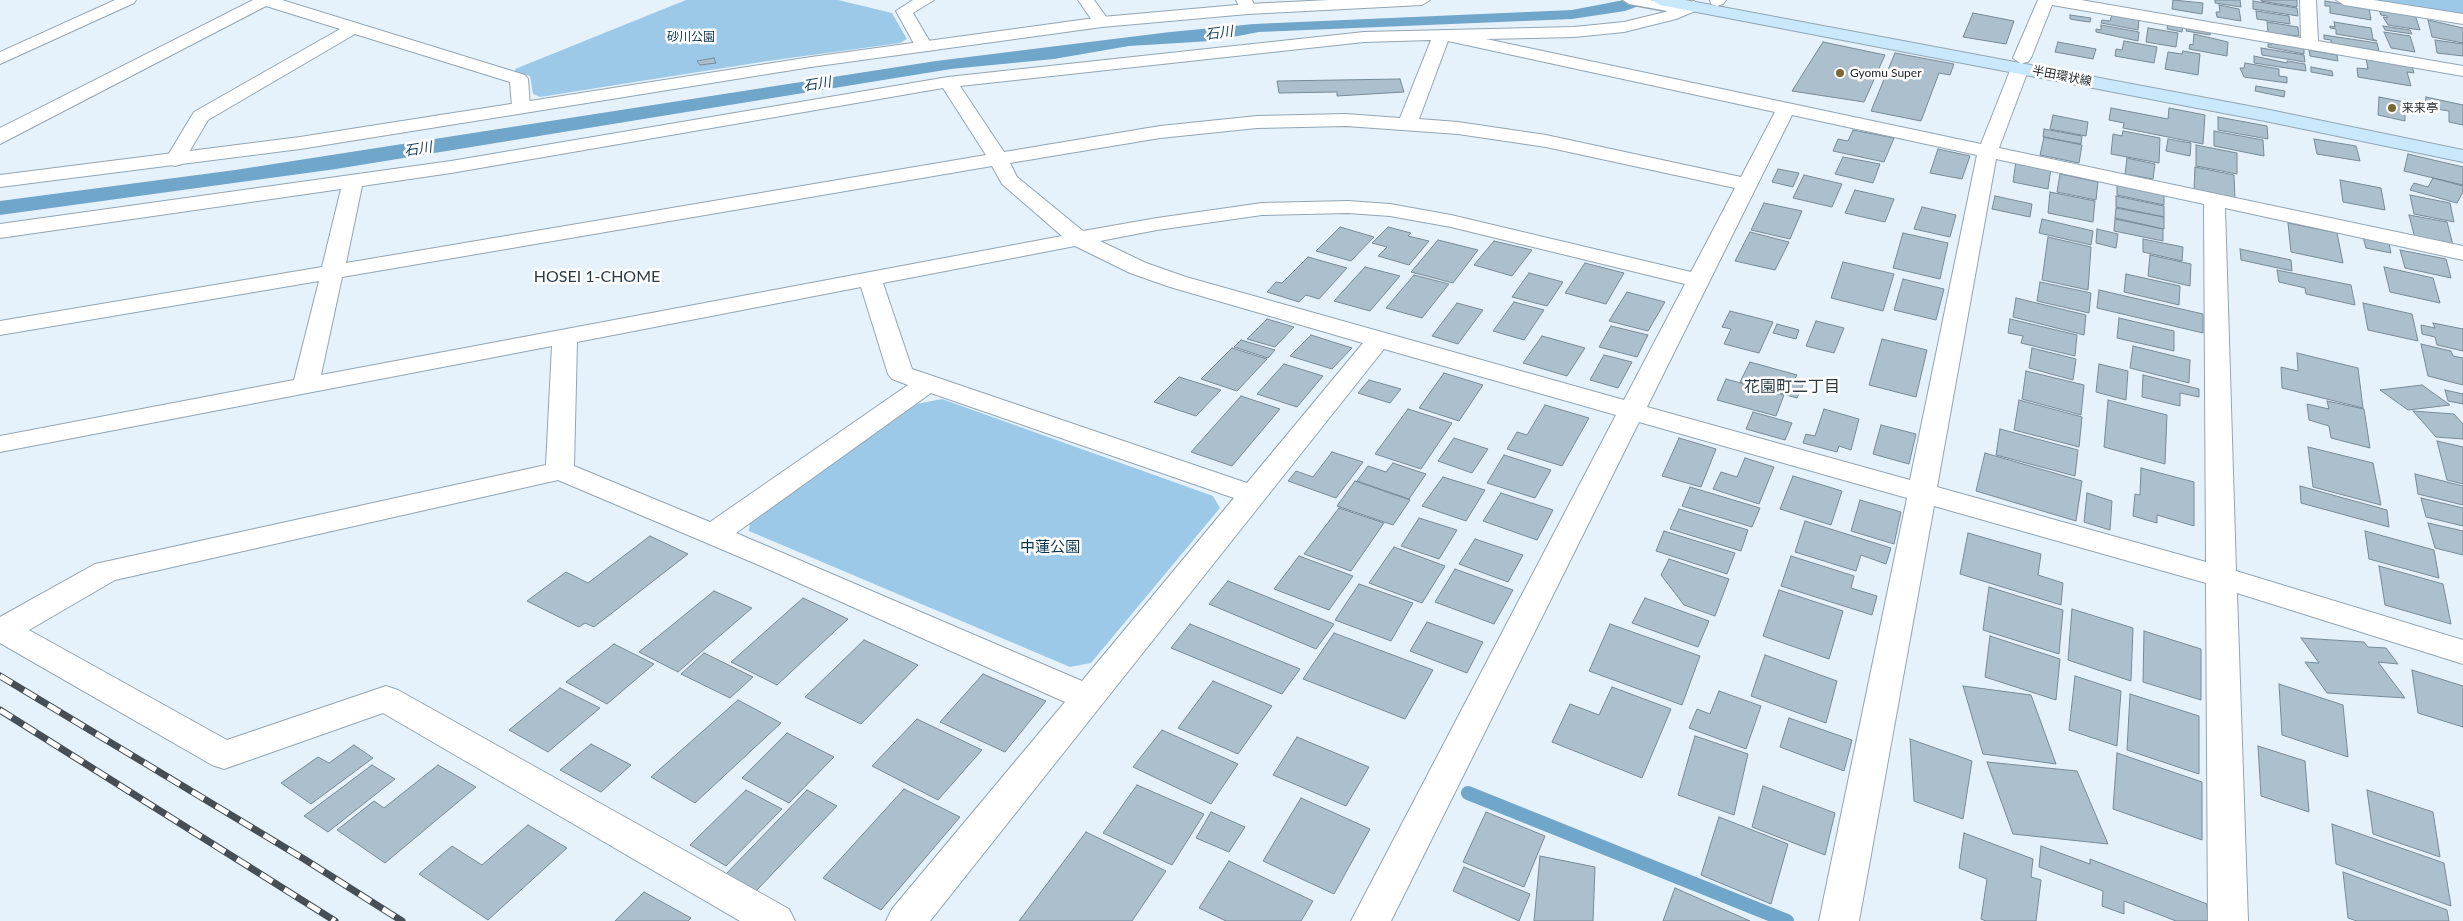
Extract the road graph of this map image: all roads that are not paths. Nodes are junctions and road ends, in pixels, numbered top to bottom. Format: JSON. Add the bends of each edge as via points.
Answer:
{"nodes":[{"id":1,"x":128,"y":0,"type":"edge"},
{"id":2,"x":265,"y":0,"type":"edge"},
{"id":3,"x":926,"y":0,"type":"edge"},
{"id":4,"x":1086,"y":0,"type":"edge"},
{"id":5,"x":1422,"y":0,"type":"edge"},
{"id":6,"x":1629,"y":0,"type":"edge"},
{"id":7,"x":1716,"y":0,"type":"edge"},
{"id":8,"x":2046,"y":0,"type":"edge"},
{"id":9,"x":2053,"y":0,"type":"edge"},
{"id":10,"x":2308,"y":0,"type":"edge"},
{"id":11,"x":2344,"y":0,"type":"edge"},
{"id":12,"x":1246,"y":4,"type":"edge"},
{"id":13,"x":1678,"y":5,"type":"edge"},
{"id":14,"x":2463,"y":19,"type":"edge"},
{"id":15,"x":1102,"y":22,"type":"junction"},
{"id":16,"x":353,"y":28,"type":"junction"},
{"id":17,"x":1442,"y":35,"type":"junction"},
{"id":18,"x":2310,"y":44,"type":"junction"},
{"id":19,"x":924,"y":47,"type":"junction"},
{"id":20,"x":0,"y":59,"type":"edge"},
{"id":21,"x":2021,"y":63,"type":"junction"},
{"id":22,"x":2463,"y":71,"type":"edge"},
{"id":23,"x":948,"y":82,"type":"junction"},
{"id":24,"x":521,"y":107,"type":"junction"},
{"id":25,"x":1786,"y":108,"type":"junction"},
{"id":26,"x":1408,"y":123,"type":"junction"},
{"id":27,"x":0,"y":138,"type":"edge"},
{"id":28,"x":2463,"y":145,"type":"edge"},
{"id":29,"x":1988,"y":150,"type":"junction"},
{"id":30,"x":2463,"y":156,"type":"edge"},
{"id":31,"x":998,"y":159,"type":"junction"},
{"id":32,"x":175,"y":160,"type":"junction"},
{"id":33,"x":0,"y":181,"type":"edge"},
{"id":34,"x":353,"y":182,"type":"junction"},
{"id":35,"x":1746,"y":184,"type":"junction"},
{"id":36,"x":2214,"y":200,"type":"junction"},
{"id":37,"x":0,"y":231,"type":"edge"},
{"id":38,"x":1080,"y":240,"type":"junction"},
{"id":39,"x":2463,"y":253,"type":"edge"},
{"id":40,"x":330,"y":272,"type":"junction"},
{"id":41,"x":870,"y":280,"type":"junction"},
{"id":42,"x":1698,"y":280,"type":"junction"},
{"id":43,"x":0,"y":328,"type":"edge"},
{"id":44,"x":565,"y":338,"type":"junction"},
{"id":45,"x":1378,"y":340,"type":"junction"},
{"id":46,"x":928,"y":383,"type":"junction"},
{"id":47,"x":306,"y":385,"type":"junction"},
{"id":48,"x":1633,"y":411,"type":"junction"},
{"id":49,"x":0,"y":444,"type":"edge"},
{"id":50,"x":560,"y":471,"type":"junction"},
{"id":51,"x":1923,"y":492,"type":"junction"},
{"id":52,"x":1253,"y":495,"type":"junction"},
{"id":53,"x":714,"y":534,"type":"junction"},
{"id":54,"x":2221,"y":577,"type":"junction"},
{"id":55,"x":2,"y":629,"type":"edge"},
{"id":56,"x":2463,"y":652,"type":"edge"},
{"id":57,"x":1088,"y":698,"type":"junction"},
{"id":58,"x":775,"y":921,"type":"edge"},
{"id":59,"x":906,"y":921,"type":"edge"},
{"id":60,"x":1371,"y":921,"type":"edge"},
{"id":61,"x":1839,"y":921,"type":"edge"},
{"id":62,"x":2228,"y":921,"type":"edge"}],
"edges":[{"from":1,"to":20,"type":"street"},
{"from":2,"to":16,"type":"street"},
{"from":2,"to":27,"type":"street"},
{"from":3,"to":19,"type":"street","via":[[904,11]]},
{"from":4,"to":15,"type":"street"},
{"from":5,"to":12,"type":"street"},
{"from":6,"to":13,"type":"street"},
{"from":7,"to":21,"type":"main road","name":"半田環状線"},
{"from":8,"to":21,"type":"street"},
{"from":9,"to":18,"type":"street"},
{"from":10,"to":18,"type":"street"},
{"from":11,"to":14,"type":"street"},
{"from":12,"to":15,"type":"street"},
{"from":13,"to":17,"type":"street","via":[[1670,16],[1624,27],[1574,32]]},
{"from":13,"to":21,"type":"main road","name":"半田環状線"},
{"from":15,"to":19,"type":"street"},
{"from":16,"to":24,"type":"street","via":[[519,79]]},
{"from":16,"to":32,"type":"street","via":[[201,116]]},
{"from":17,"to":23,"type":"street","via":[[1364,38]]},
{"from":17,"to":25,"type":"street"},
{"from":17,"to":26,"type":"street"},
{"from":18,"to":22,"type":"street"},
{"from":19,"to":24,"type":"street"},
{"from":21,"to":28,"type":"main road","name":"半田環状線"},
{"from":21,"to":29,"type":"street"},
{"from":21,"to":30,"type":"main road","name":"半田環状線"},
{"from":23,"to":31,"type":"street"},
{"from":23,"to":34,"type":"street"},
{"from":24,"to":32,"type":"street","via":[[300,144]]},
{"from":25,"to":29,"type":"street"},
{"from":25,"to":35,"type":"street"},
{"from":26,"to":31,"type":"street","via":[[1346,120],[1257,122],[1160,132]]},
{"from":26,"to":35,"type":"street","via":[[1546,141]]},
{"from":29,"to":36,"type":"street"},
{"from":29,"to":51,"type":"street"},
{"from":31,"to":38,"type":"street","via":[[1009,180]]},
{"from":31,"to":40,"type":"street"},
{"from":32,"to":33,"type":"street"},
{"from":34,"to":37,"type":"street"},
{"from":34,"to":40,"type":"street"},
{"from":35,"to":42,"type":"street"},
{"from":36,"to":39,"type":"street"},
{"from":36,"to":54,"type":"street"},
{"from":38,"to":41,"type":"street"},
{"from":38,"to":42,"type":"street","via":[[1262,209],[1365,208],[1451,221]]},
{"from":38,"to":45,"type":"street","via":[[1138,268],[1178,282]]},
{"from":40,"to":43,"type":"street"},
{"from":40,"to":47,"type":"street"},
{"from":41,"to":44,"type":"street"},
{"from":41,"to":46,"type":"street","via":[[901,374]]},
{"from":42,"to":48,"type":"street"},
{"from":44,"to":47,"type":"street"},
{"from":44,"to":50,"type":"street"},
{"from":45,"to":48,"type":"street"},
{"from":45,"to":52,"type":"street"},
{"from":46,"to":52,"type":"street"},
{"from":46,"to":53,"type":"street"},
{"from":47,"to":49,"type":"street"},
{"from":48,"to":51,"type":"street"},
{"from":48,"to":60,"type":"street"},
{"from":50,"to":53,"type":"street"},
{"from":50,"to":55,"type":"street","via":[[106,571]]},
{"from":51,"to":54,"type":"street"},
{"from":51,"to":61,"type":"street"},
{"from":52,"to":57,"type":"street"},
{"from":53,"to":57,"type":"street"},
{"from":54,"to":56,"type":"street"},
{"from":54,"to":62,"type":"street"},
{"from":55,"to":58,"type":"street","via":[[224,755],[386,700]]},
{"from":57,"to":59,"type":"street"}]}
